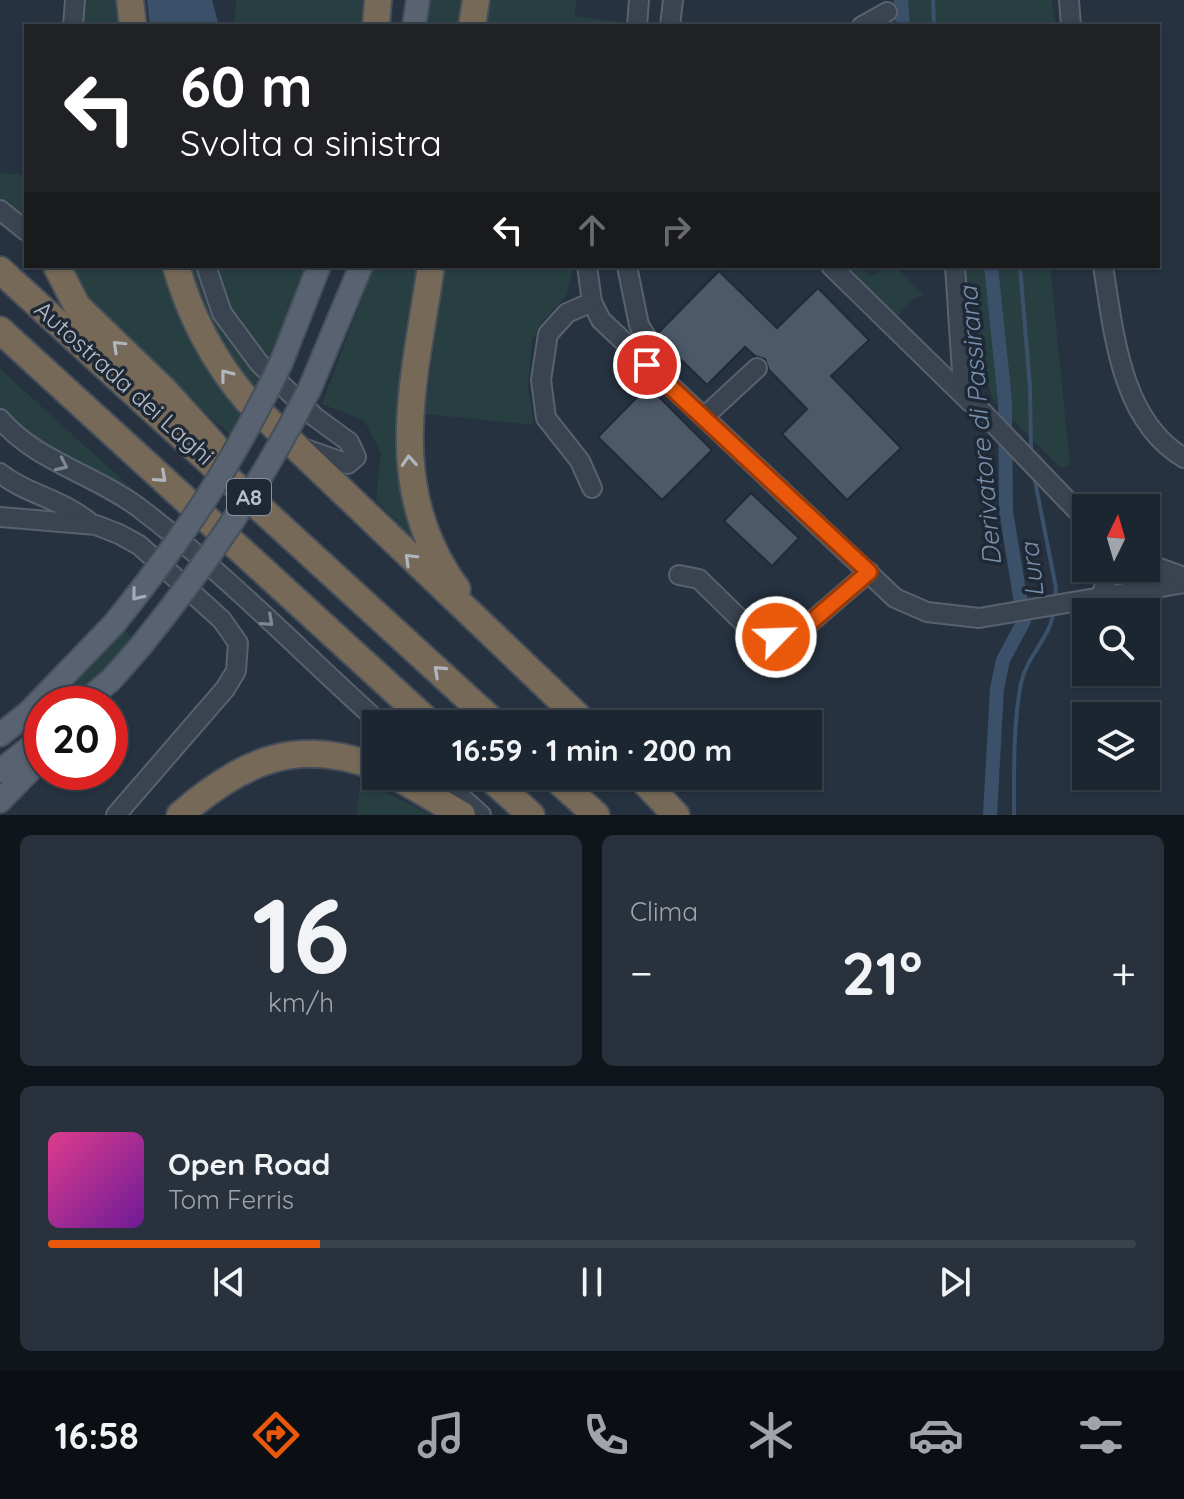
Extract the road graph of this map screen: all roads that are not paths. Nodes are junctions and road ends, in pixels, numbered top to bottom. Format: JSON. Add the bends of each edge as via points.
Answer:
{"nodes":[{"id":1,"x":75,"y":0,"type":"edge"},
{"id":2,"x":130,"y":0,"type":"edge"},
{"id":3,"x":378,"y":0,"type":"edge"},
{"id":4,"x":387,"y":0,"type":"edge"},
{"id":5,"x":418,"y":0,"type":"edge"},
{"id":6,"x":476,"y":0,"type":"edge"},
{"id":7,"x":639,"y":0,"type":"edge"},
{"id":8,"x":673,"y":0,"type":"edge"},
{"id":9,"x":1069,"y":0,"type":"edge"},
{"id":10,"x":887,"y":13,"type":"edge"},
{"id":11,"x":73,"y":24,"type":"edge"},
{"id":12,"x":133,"y":24,"type":"edge"},
{"id":13,"x":379,"y":24,"type":"edge"},
{"id":14,"x":380,"y":24,"type":"edge"},
{"id":15,"x":414,"y":24,"type":"edge"},
{"id":16,"x":472,"y":24,"type":"edge"},
{"id":17,"x":637,"y":24,"type":"edge"},
{"id":18,"x":670,"y":24,"type":"edge"},
{"id":19,"x":866,"y":24,"type":"edge"},
{"id":20,"x":1071,"y":24,"type":"edge"},
{"id":21,"x":0,"y":210,"type":"edge"},
{"id":22,"x":24,"y":229,"type":"edge"},
{"id":23,"x":58,"y":268,"type":"edge"},
{"id":24,"x":177,"y":268,"type":"edge"},
{"id":25,"x":207,"y":268,"type":"edge"},
{"id":26,"x":318,"y":268,"type":"edge"},
{"id":27,"x":360,"y":268,"type":"edge"},
{"id":28,"x":431,"y":268,"type":"edge"},
{"id":29,"x":587,"y":268,"type":"edge"},
{"id":30,"x":627,"y":268,"type":"edge"},
{"id":31,"x":833,"y":268,"type":"edge"},
{"id":32,"x":955,"y":268,"type":"edge"},
{"id":33,"x":1103,"y":268,"type":"edge"},
{"id":34,"x":0,"y":270,"type":"edge"},
{"id":35,"x":592,"y":302,"type":"junction"},
{"id":36,"x":0,"y":330,"type":"edge"},
{"id":37,"x":650,"y":343,"type":"dead end"},
{"id":38,"x":757,"y":368,"type":"dead end"},
{"id":39,"x":977,"y":410,"type":"junction"},
{"id":40,"x":704,"y":417,"type":"junction"},
{"id":41,"x":0,"y":419,"type":"edge"},
{"id":42,"x":289,"y":442,"type":"junction"},
{"id":43,"x":1184,"y":458,"type":"edge"},
{"id":44,"x":0,"y":473,"type":"edge"},
{"id":45,"x":592,"y":488,"type":"dead end"},
{"id":46,"x":1072,"y":506,"type":"edge"},
{"id":47,"x":0,"y":517,"type":"edge"},
{"id":48,"x":91,"y":524,"type":"junction"},
{"id":49,"x":283,"y":528,"type":"junction"},
{"id":50,"x":1160,"y":569,"type":"edge"},
{"id":51,"x":869,"y":572,"type":"junction"},
{"id":52,"x":679,"y":575,"type":"dead end"},
{"id":53,"x":1184,"y":580,"type":"edge"},
{"id":54,"x":1106,"y":582,"type":"edge"},
{"id":55,"x":1101,"y":596,"type":"junction"},
{"id":56,"x":83,"y":657,"type":"junction"},
{"id":57,"x":529,"y":669,"type":"junction"},
{"id":58,"x":111,"y":680,"type":"junction"},
{"id":59,"x":104,"y":686,"type":"edge"},
{"id":60,"x":106,"y":686,"type":"edge"},
{"id":61,"x":366,"y":710,"type":"edge"},
{"id":62,"x":416,"y":710,"type":"edge"},
{"id":63,"x":481,"y":710,"type":"edge"},
{"id":64,"x":571,"y":710,"type":"edge"},
{"id":65,"x":0,"y":722,"type":"edge"},
{"id":66,"x":0,"y":735,"type":"edge"},
{"id":67,"x":24,"y":752,"type":"edge"},
{"id":68,"x":362,"y":763,"type":"edge"},
{"id":69,"x":0,"y":771,"type":"edge"},
{"id":70,"x":24,"y":776,"type":"edge"},
{"id":71,"x":420,"y":790,"type":"edge"},
{"id":72,"x":453,"y":790,"type":"edge"},
{"id":73,"x":503,"y":790,"type":"edge"},
{"id":74,"x":568,"y":790,"type":"edge"},
{"id":75,"x":652,"y":790,"type":"edge"},
{"id":76,"x":0,"y":801,"type":"edge"},
{"id":77,"x":116,"y":815,"type":"edge"},
{"id":78,"x":180,"y":815,"type":"edge"},
{"id":79,"x":462,"y":815,"type":"edge"},
{"id":80,"x":481,"y":815,"type":"edge"},
{"id":81,"x":531,"y":815,"type":"edge"},
{"id":82,"x":596,"y":815,"type":"edge"},
{"id":83,"x":676,"y":815,"type":"edge"}],
"edges":[{"from":1,"to":11,"type":"street"},
{"from":2,"to":12,"type":"highway"},
{"from":3,"to":13,"type":"highway"},
{"from":4,"to":14,"type":"main road"},
{"from":5,"to":15,"type":"main road"},
{"from":6,"to":16,"type":"highway"},
{"from":7,"to":17,"type":"street"},
{"from":8,"to":18,"type":"street"},
{"from":9,"to":20,"type":"street"},
{"from":10,"to":19,"type":"street"},
{"from":21,"to":22,"type":"street"},
{"from":49,"to":23,"type":"highway","one_way":true,"via":[[165,391],[77,306]]},
{"from":42,"to":24,"type":"highway","one_way":true,"via":[[218,365]]},
{"from":25,"to":42,"type":"street","via":[[222,313],[259,363],[349,442],[356,457],[348,464]]},
{"from":26,"to":56,"type":"main road","one_way":true,"bridge":true,"via":[[281,363],[203,507]]},
{"from":27,"to":58,"type":"main road","bridge":true,"via":[[310,388],[229,531]]},
{"from":57,"to":28,"type":"highway","one_way":true,"via":[[441,568],[411,484],[408,424]]},
{"from":29,"to":35,"type":"street"},
{"from":30,"to":37,"type":"street","via":[[639,325]]},
{"from":31,"to":39,"type":"street"},
{"from":32,"to":39,"type":"street","via":[[962,372]]},
{"from":33,"to":43,"type":"street","via":[[1137,409]]},
{"from":34,"to":49,"type":"highway","name":"Autostrada dei Laghi","number":"A8"},
{"from":35,"to":40,"type":"street","via":[[601,320]]},
{"from":35,"to":45,"type":"street","via":[[567,313],[548,334],[541,380],[546,418],[580,461]]},
{"from":36,"to":62,"type":"highway","name":"Autostrada dei Laghi","number":"A8","one_way":true},
{"from":38,"to":40,"type":"street"},
{"from":39,"to":46,"type":"street"},
{"from":40,"to":51,"type":"street"},
{"from":41,"to":61,"type":"street","one_way":true,"via":[[30,447],[97,480],[167,529]]},
{"from":57,"to":42,"type":"highway","one_way":true},
{"from":44,"to":48,"type":"street"},
{"from":47,"to":48,"type":"street"},
{"from":48,"to":77,"type":"street","via":[[139,545],[222,620],[238,643],[236,671],[225,689]]},
{"from":63,"to":49,"type":"highway","name":"Autostrada dei Laghi","number":"A8","one_way":true},
{"from":50,"to":53,"type":"street"},
{"from":51,"to":52,"type":"street","via":[[805,627],[776,637],[750,629],[699,579]]},
{"from":51,"to":55,"type":"street","via":[[895,598],[955,618]]},
{"from":53,"to":55,"type":"street"},
{"from":54,"to":55,"type":"street"},
{"from":56,"to":65,"type":"main road"},
{"from":56,"to":66,"type":"main road"},
{"from":57,"to":64,"type":"highway"},
{"from":58,"to":59,"type":"main road"},
{"from":58,"to":60,"type":"main road"},
{"from":67,"to":69,"type":"main road"},
{"from":68,"to":78,"type":"highway","via":[[320,752],[286,754],[218,783]]},
{"from":70,"to":76,"type":"main road"},
{"from":71,"to":79,"type":"highway"},
{"from":72,"to":80,"type":"street"},
{"from":73,"to":81,"type":"highway"},
{"from":74,"to":82,"type":"highway"},
{"from":75,"to":83,"type":"highway"}]}
